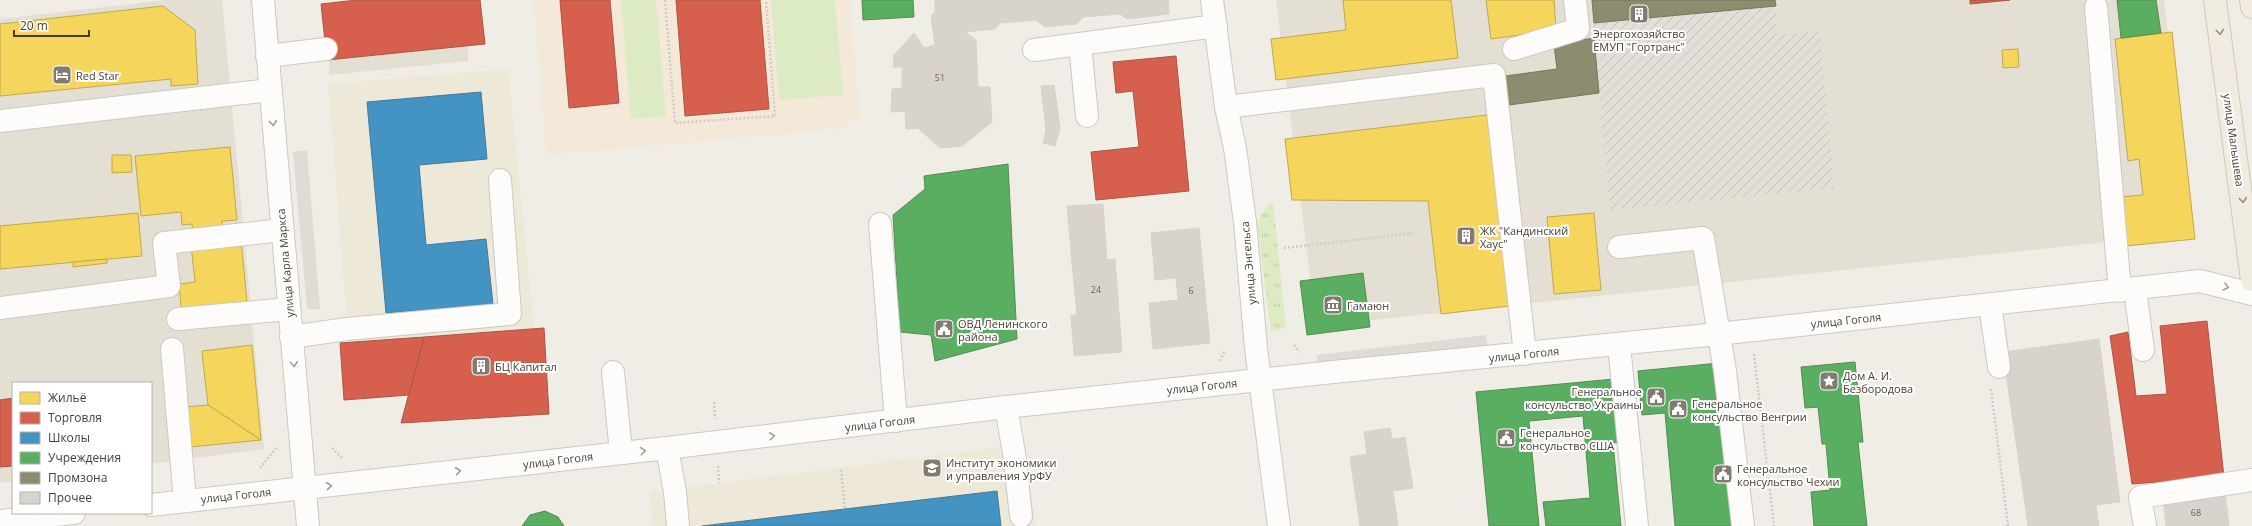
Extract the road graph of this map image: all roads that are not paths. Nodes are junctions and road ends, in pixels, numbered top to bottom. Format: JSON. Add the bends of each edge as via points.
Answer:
{"nodes":[{"id":1,"x":263,"y":0,"type":"edge"},
{"id":2,"x":1212,"y":0,"type":"edge"},
{"id":3,"x":1575,"y":0,"type":"edge"},
{"id":4,"x":2215,"y":0,"type":"edge"},
{"id":5,"x":2251,"y":0,"type":"edge"},
{"id":6,"x":2096,"y":7,"type":"dead end"},
{"id":7,"x":2252,"y":7,"type":"edge"},
{"id":8,"x":1216,"y":26,"type":"junction"},
{"id":9,"x":1080,"y":44,"type":"junction"},
{"id":10,"x":326,"y":49,"type":"dead end"},
{"id":11,"x":1514,"y":49,"type":"dead end"},
{"id":12,"x":1034,"y":50,"type":"dead end"},
{"id":13,"x":267,"y":56,"type":"junction"},
{"id":14,"x":270,"y":90,"type":"junction"},
{"id":15,"x":1226,"y":107,"type":"junction"},
{"id":16,"x":1087,"y":116,"type":"dead end"},
{"id":17,"x":0,"y":121,"type":"edge"},
{"id":18,"x":500,"y":180,"type":"dead end"},
{"id":19,"x":880,"y":224,"type":"dead end"},
{"id":20,"x":282,"y":230,"type":"junction"},
{"id":21,"x":1619,"y":247,"type":"dead end"},
{"id":22,"x":2252,"y":280,"type":"edge"},
{"id":23,"x":2127,"y":290,"type":"junction"},
{"id":24,"x":2252,"y":294,"type":"edge"},
{"id":25,"x":1990,"y":305,"type":"junction"},
{"id":26,"x":0,"y":308,"type":"edge"},
{"id":27,"x":289,"y":309,"type":"junction"},
{"id":28,"x":178,"y":319,"type":"dead end"},
{"id":29,"x":1718,"y":334,"type":"junction"},
{"id":30,"x":291,"y":337,"type":"junction"},
{"id":31,"x":1619,"y":344,"type":"junction"},
{"id":32,"x":172,"y":349,"type":"dead end"},
{"id":33,"x":2143,"y":350,"type":"dead end"},
{"id":34,"x":1525,"y":354,"type":"junction"},
{"id":35,"x":613,"y":372,"type":"dead end"},
{"id":36,"x":1994,"y":376,"type":"road end"},
{"id":37,"x":1260,"y":380,"type":"junction"},
{"id":38,"x":1006,"y":407,"type":"junction"},
{"id":39,"x":896,"y":421,"type":"junction"},
{"id":40,"x":667,"y":448,"type":"junction"},
{"id":41,"x":621,"y":452,"type":"junction"},
{"id":42,"x":2252,"y":480,"type":"edge"},
{"id":43,"x":304,"y":489,"type":"junction"},
{"id":44,"x":186,"y":501,"type":"junction"},
{"id":45,"x":152,"y":505,"type":"edge"},
{"id":46,"x":65,"y":514,"type":"edge"},
{"id":47,"x":1021,"y":516,"type":"dead end"},
{"id":48,"x":0,"y":521,"type":"edge"},
{"id":49,"x":308,"y":526,"type":"edge"},
{"id":50,"x":678,"y":526,"type":"edge"},
{"id":51,"x":1279,"y":526,"type":"edge"},
{"id":52,"x":1637,"y":526,"type":"edge"},
{"id":53,"x":1743,"y":526,"type":"edge"},
{"id":54,"x":2145,"y":526,"type":"edge"}],
"edges":[{"from":1,"to":13,"type":"street","name":"улица Карла Маркса"},
{"from":2,"to":8,"type":"street","name":"улица Энгельса"},
{"from":3,"to":11,"type":"street","via":[[1578,29]]},
{"from":4,"to":22,"type":"main road","name":"улица Малышева","one_way":true},
{"from":5,"to":7,"type":"main road"},
{"from":6,"to":23,"type":"street"},
{"from":8,"to":9,"type":"street"},
{"from":8,"to":15,"type":"street","name":"улица Энгельса"},
{"from":9,"to":12,"type":"street"},
{"from":9,"to":16,"type":"street"},
{"from":10,"to":13,"type":"street"},
{"from":13,"to":14,"type":"street","name":"улица Карла Маркса"},
{"from":14,"to":17,"type":"street"},
{"from":14,"to":20,"type":"street","name":"улица Карла Маркса","one_way":true},
{"from":15,"to":34,"type":"street","via":[[1494,75]]},
{"from":15,"to":37,"type":"street","name":"улица Энгельса","via":[[1235,148],[1243,208]]},
{"from":18,"to":30,"type":"street","via":[[510,314],[347,329]]},
{"from":19,"to":39,"type":"street"},
{"from":20,"to":26,"type":"street","via":[[164,243],[169,286]]},
{"from":20,"to":27,"type":"street","name":"улица Карла Маркса"},
{"from":21,"to":29,"type":"street","via":[[1703,238]]},
{"from":23,"to":24,"type":"street","name":"улица Гоголя","one_way":true,"via":[[2200,281]]},
{"from":23,"to":25,"type":"street","name":"улица Гоголя"},
{"from":23,"to":33,"type":"street"},
{"from":25,"to":29,"type":"street","name":"улица Гоголя"},
{"from":25,"to":36,"type":"street"},
{"from":27,"to":28,"type":"street"},
{"from":27,"to":30,"type":"street","name":"улица Карла Маркса"},
{"from":29,"to":31,"type":"street","name":"улица Гоголя"},
{"from":29,"to":53,"type":"street","via":[[1725,371]]},
{"from":30,"to":43,"type":"street","name":"улица Карла Маркса","one_way":true},
{"from":31,"to":34,"type":"street","name":"улица Гоголя"},
{"from":31,"to":52,"type":"street"},
{"from":32,"to":44,"type":"street"},
{"from":34,"to":37,"type":"street","name":"улица Гоголя"},
{"from":35,"to":41,"type":"street"},
{"from":37,"to":38,"type":"street","name":"улица Гоголя"},
{"from":37,"to":51,"type":"street","name":"улица Энгельса"},
{"from":38,"to":39,"type":"street","name":"улица Гоголя"},
{"from":38,"to":47,"type":"street"},
{"from":40,"to":39,"type":"street","name":"улица Гоголя","one_way":true},
{"from":41,"to":40,"type":"street","name":"улица Гоголя","one_way":true},
{"from":40,"to":50,"type":"street"},
{"from":43,"to":41,"type":"street","name":"улица Гоголя","one_way":true},
{"from":42,"to":54,"type":"street","via":[[2140,497]]},
{"from":43,"to":44,"type":"street","name":"улица Гоголя"},
{"from":43,"to":49,"type":"street","name":"улица Карла Маркса"},
{"from":44,"to":45,"type":"street","name":"улица Гоголя"},
{"from":46,"to":48,"type":"street"}]}
